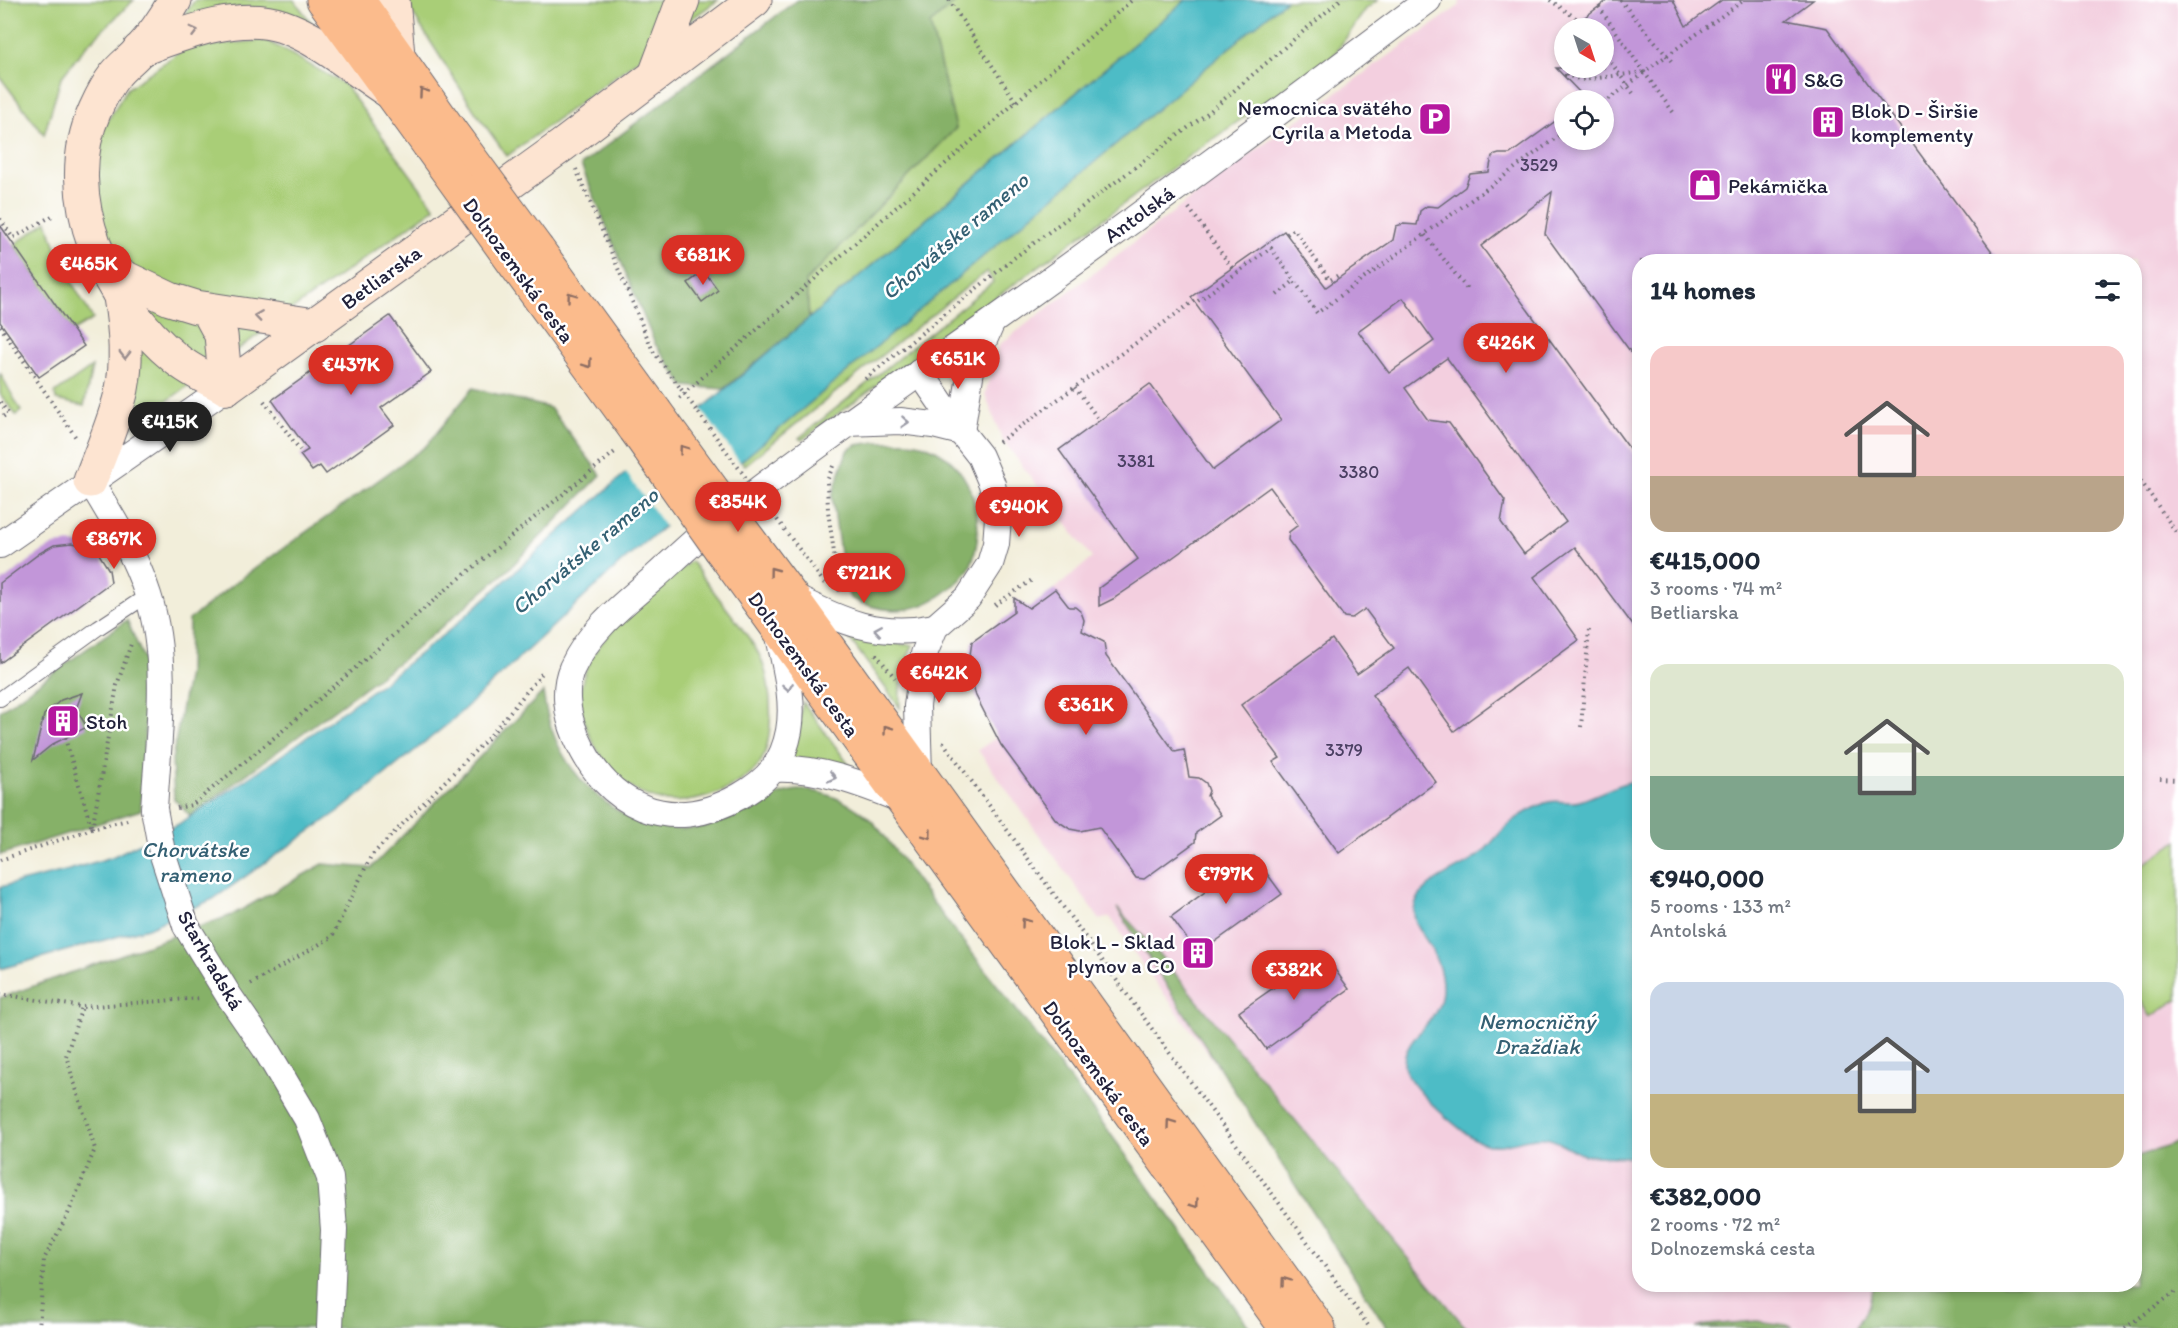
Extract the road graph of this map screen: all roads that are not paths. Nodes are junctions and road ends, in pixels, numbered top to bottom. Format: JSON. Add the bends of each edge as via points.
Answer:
{"nodes":[{"id":1,"x":175,"y":0,"type":"edge"},
{"id":2,"x":323,"y":0,"type":"edge"},
{"id":3,"x":358,"y":0,"type":"edge"},
{"id":4,"x":393,"y":0,"type":"edge"},
{"id":5,"x":683,"y":0,"type":"edge"},
{"id":6,"x":1428,"y":0,"type":"edge"},
{"id":7,"x":747,"y":2,"type":"edge"},
{"id":8,"x":139,"y":50,"type":"junction"},
{"id":9,"x":398,"y":55,"type":"junction"},
{"id":10,"x":655,"y":75,"type":"junction"},
{"id":11,"x":391,"y":93,"type":"junction"},
{"id":12,"x":438,"y":136,"type":"junction"},
{"id":13,"x":105,"y":268,"type":"junction"},
{"id":14,"x":120,"y":297,"type":"junction"},
{"id":15,"x":207,"y":309,"type":"junction"},
{"id":16,"x":991,"y":323,"type":"junction"},
{"id":17,"x":315,"y":325,"type":"junction"},
{"id":18,"x":920,"y":372,"type":"junction"},
{"id":19,"x":226,"y":388,"type":"junction"},
{"id":20,"x":847,"y":423,"type":"junction"},
{"id":21,"x":961,"y":432,"type":"junction"},
{"id":22,"x":90,"y":481,"type":"junction"},
{"id":23,"x":732,"y":540,"type":"junction"},
{"id":24,"x":0,"y":545,"type":"edge"},
{"id":25,"x":148,"y":595,"type":"junction"},
{"id":26,"x":792,"y":597,"type":"junction"},
{"id":27,"x":935,"y":627,"type":"junction"},
{"id":28,"x":778,"y":630,"type":"junction"},
{"id":29,"x":0,"y":699,"type":"edge"},
{"id":30,"x":775,"y":769,"type":"junction"},
{"id":31,"x":911,"y":787,"type":"junction"},
{"id":32,"x":330,"y":1328,"type":"edge"},
{"id":33,"x":1286,"y":1328,"type":"edge"},
{"id":34,"x":1319,"y":1328,"type":"edge"}],
"edges":[{"from":1,"to":8,"type":"street"},
{"from":2,"to":11,"type":"main road","name":"Dolnozemská cesta"},
{"from":3,"to":9,"type":"main road","name":"Dolnozemská cesta"},
{"from":4,"to":9,"type":"street"},
{"from":5,"to":10,"type":"street"},
{"from":6,"to":16,"type":"street","name":"Antolská"},
{"from":7,"to":10,"type":"street","name":"Betliarska"},
{"from":8,"to":11,"type":"street","one_way":true,"via":[[215,25],[265,23],[300,34]]},
{"from":8,"to":13,"type":"street","via":[[115,75],[96,108],[82,154],[86,220]]},
{"from":12,"to":9,"type":"main road","name":"Dolnozemská cesta","one_way":true},
{"from":10,"to":17,"type":"street","name":"Betliarska"},
{"from":11,"to":12,"type":"main road","name":"Dolnozemská cesta"},
{"from":12,"to":23,"type":"main road","name":"Dolnozemská cesta","bridge":true},
{"from":13,"to":14,"type":"street"},
{"from":13,"to":15,"type":"street","via":[[170,299]]},
{"from":14,"to":19,"type":"street","via":[[176,359]]},
{"from":14,"to":22,"type":"street","one_way":true,"via":[[125,327],[122,388]]},
{"from":17,"to":15,"type":"street","one_way":true},
{"from":15,"to":19,"type":"street","via":[[221,335]]},
{"from":16,"to":18,"type":"street","name":"Antolská"},
{"from":16,"to":21,"type":"street","via":[[971,370]]},
{"from":17,"to":19,"type":"street","name":"Betliarska"},
{"from":18,"to":20,"type":"street","name":"Antolská"},
{"from":18,"to":21,"type":"street"},
{"from":19,"to":22,"type":"street","name":"Betliarska"},
{"from":20,"to":21,"type":"street","one_way":true,"via":[[900,421]]},
{"from":20,"to":30,"type":"street","name":"Antolská","via":[[717,522],[609,618],[587,642],[568,681],[570,718],[588,760],[608,786],[638,805],[669,814],[707,810],[746,792]]},
{"from":21,"to":27,"type":"street","via":[[986,468],[996,505],[998,534],[990,564],[978,584],[958,609]]},
{"from":22,"to":24,"type":"street","name":"Betliarska"},
{"from":22,"to":25,"type":"street","name":"Starhradská","via":[[119,528]]},
{"from":26,"to":23,"type":"main road","name":"Dolnozemská cesta","one_way":true},
{"from":23,"to":28,"type":"main road","name":"Dolnozemská cesta"},
{"from":25,"to":29,"type":"lane"},
{"from":25,"to":32,"type":"street","name":"Starhradská","bridge":true,"via":[[157,636],[161,710],[154,812],[162,852],[186,926],[307,1119],[330,1178],[334,1230]]},
{"from":27,"to":26,"type":"street","one_way":true,"via":[[881,631],[824,613]]},
{"from":31,"to":26,"type":"main road","name":"Dolnozemská cesta","one_way":true},
{"from":27,"to":31,"type":"street","via":[[924,654]]},
{"from":28,"to":30,"type":"street","one_way":true,"via":[[790,703],[789,729]]},
{"from":28,"to":31,"type":"main road","name":"Dolnozemská cesta"},
{"from":30,"to":31,"type":"street","one_way":true,"via":[[792,768],[867,785]]},
{"from":31,"to":33,"type":"main road","name":"Dolnozemská cesta","one_way":true},
{"from":34,"to":31,"type":"main road","name":"Dolnozemská cesta","one_way":true}]}
